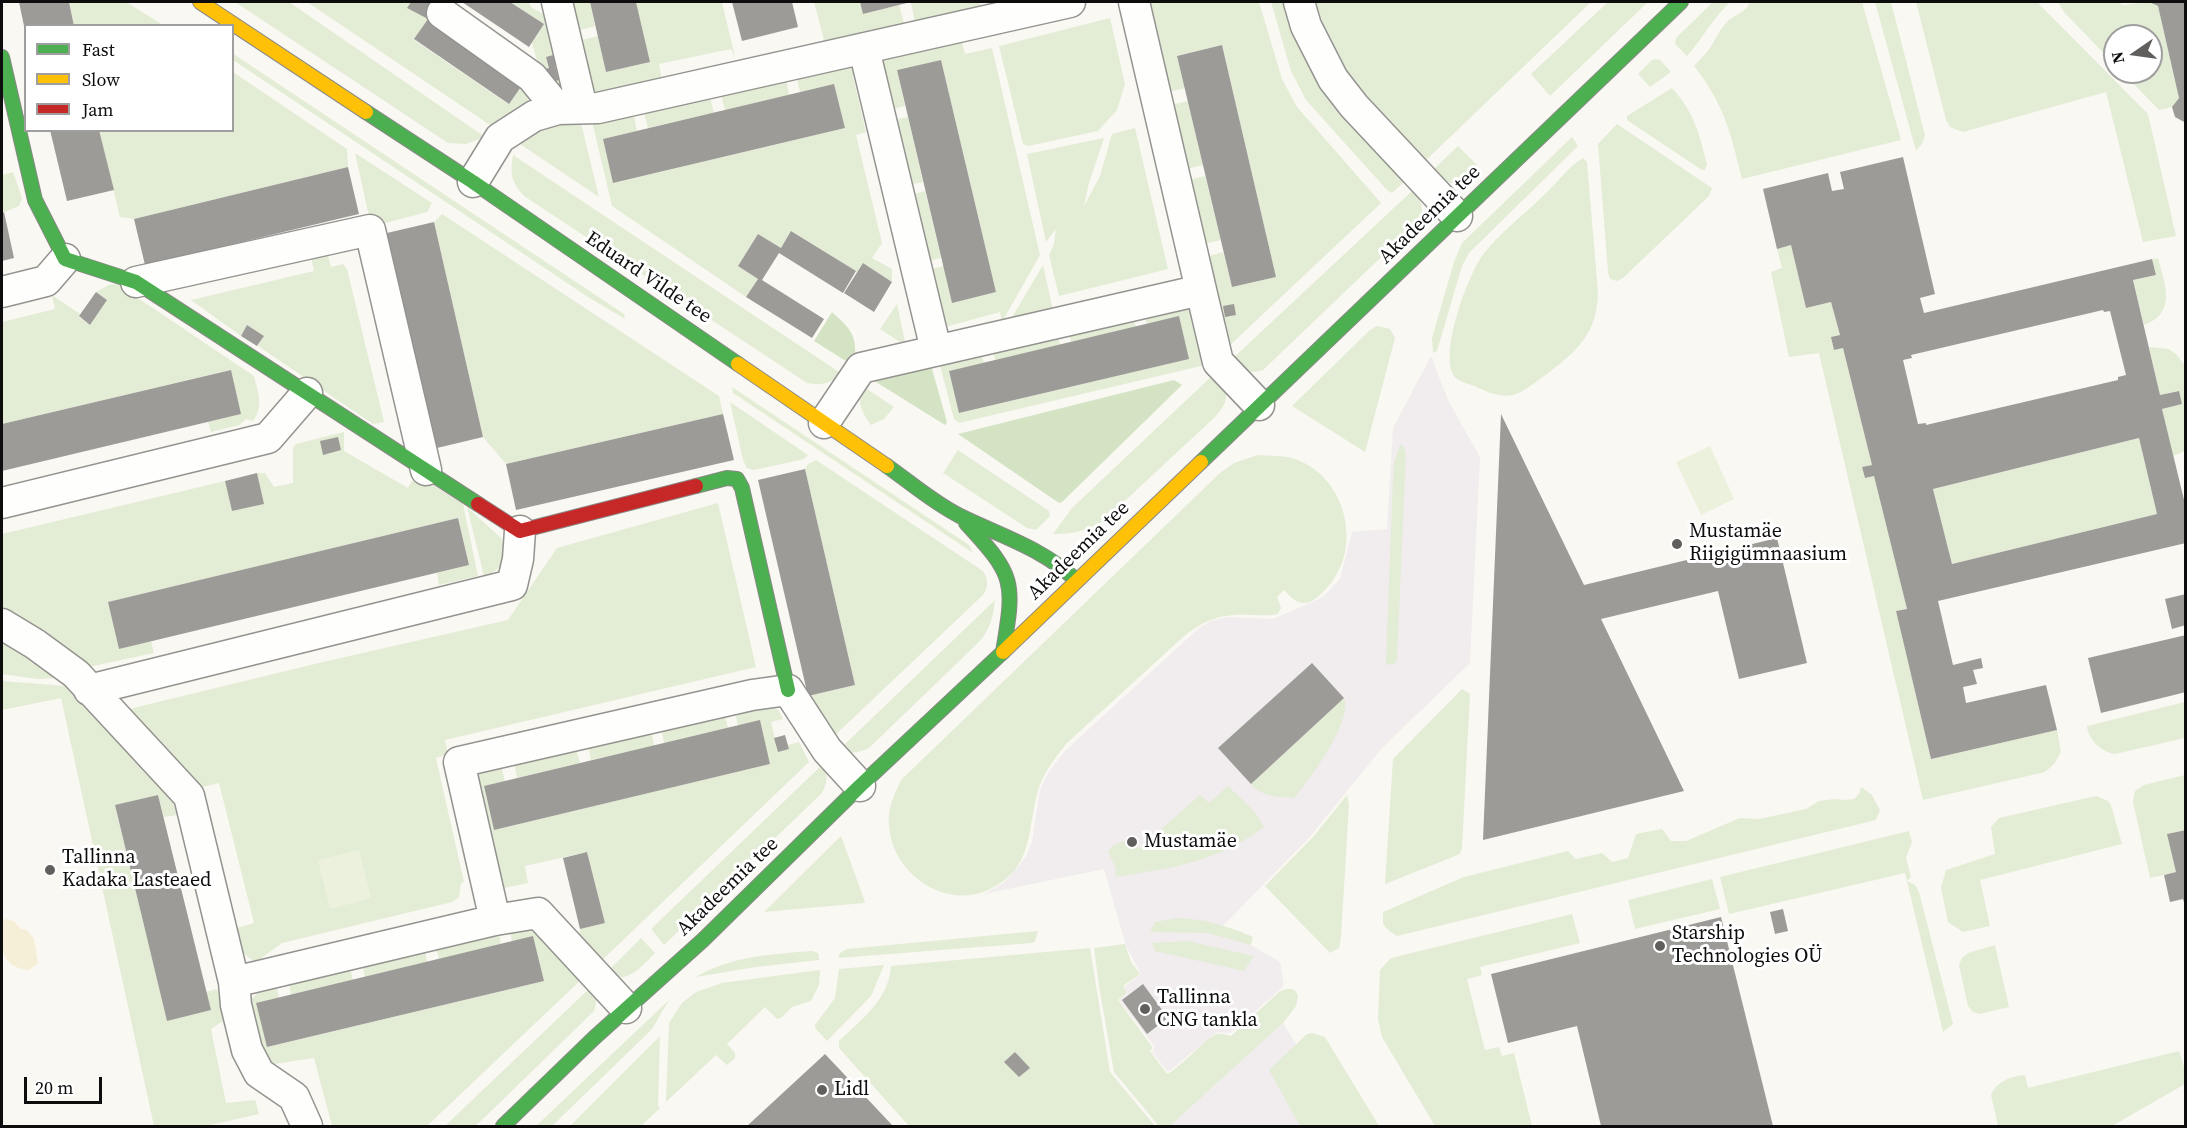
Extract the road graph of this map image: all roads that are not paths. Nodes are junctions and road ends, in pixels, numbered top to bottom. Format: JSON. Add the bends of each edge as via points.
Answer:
{"nodes":[{"id":1,"x":200,"y":2,"type":"edge"},
{"id":2,"x":557,"y":2,"type":"edge"},
{"id":3,"x":1070,"y":2,"type":"edge"},
{"id":4,"x":1134,"y":2,"type":"edge"},
{"id":5,"x":1299,"y":2,"type":"edge"},
{"id":6,"x":1681,"y":2,"type":"edge"},
{"id":7,"x":441,"y":13,"type":"dead end"},
{"id":8,"x":233,"y":24,"type":"edge"},
{"id":9,"x":234,"y":24,"type":"edge"},
{"id":10,"x":864,"y":49,"type":"junction"},
{"id":11,"x":2,"y":57,"type":"edge"},
{"id":12,"x":7,"y":104,"type":"edge"},
{"id":13,"x":570,"y":109,"type":"junction"},
{"id":14,"x":473,"y":182,"type":"junction"},
{"id":15,"x":1457,"y":216,"type":"junction"},
{"id":16,"x":64,"y":259,"type":"junction"},
{"id":17,"x":136,"y":282,"type":"junction"},
{"id":18,"x":1201,"y":290,"type":"junction"},
{"id":19,"x":2,"y":292,"type":"edge"},
{"id":20,"x":936,"y":350,"type":"junction"},
{"id":21,"x":307,"y":393,"type":"junction"},
{"id":22,"x":1259,"y":405,"type":"junction"},
{"id":23,"x":825,"y":423,"type":"junction"},
{"id":24,"x":426,"y":470,"type":"junction"},
{"id":25,"x":2,"y":503,"type":"edge"},
{"id":26,"x":958,"y":515,"type":"junction"},
{"id":27,"x":520,"y":531,"type":"junction"},
{"id":28,"x":1077,"y":580,"type":"junction"},
{"id":29,"x":2,"y":624,"type":"edge"},
{"id":30,"x":1003,"y":652,"type":"junction"},
{"id":31,"x":89,"y":690,"type":"junction"},
{"id":32,"x":788,"y":690,"type":"junction"},
{"id":33,"x":860,"y":786,"type":"junction"},
{"id":34,"x":495,"y":920,"type":"junction"},
{"id":35,"x":234,"y":982,"type":"junction"},
{"id":36,"x":626,"y":1008,"type":"junction"},
{"id":37,"x":307,"y":1126,"type":"edge"},
{"id":38,"x":503,"y":1126,"type":"edge"}],
"edges":[{"from":1,"to":8,"type":"street","name":"Eduard Vilde tee"},
{"from":2,"to":13,"type":"street"},
{"from":3,"to":10,"type":"street"},
{"from":4,"to":18,"type":"street"},
{"from":5,"to":15,"type":"street","via":[[1306,26],[1333,79]]},
{"from":6,"to":15,"type":"street","name":"Akadeemia tee"},
{"from":7,"to":13,"type":"street","via":[[532,76]]},
{"from":9,"to":14,"type":"street","name":"Eduard Vilde tee"},
{"from":10,"to":13,"type":"street","via":[[598,108]]},
{"from":10,"to":20,"type":"street"},
{"from":11,"to":12,"type":"street"},
{"from":12,"to":16,"type":"street","via":[[35,200]]},
{"from":13,"to":14,"type":"street","via":[[534,116],[500,138]]},
{"from":14,"to":23,"type":"street","name":"Eduard Vilde tee"},
{"from":15,"to":22,"type":"street","name":"Akadeemia tee"},
{"from":16,"to":17,"type":"street"},
{"from":16,"to":19,"type":"street","via":[[46,281]]},
{"from":17,"to":21,"type":"street"},
{"from":17,"to":24,"type":"street","via":[[370,230]]},
{"from":18,"to":20,"type":"street"},
{"from":18,"to":22,"type":"street","via":[[1218,362]]},
{"from":20,"to":23,"type":"street","via":[[861,368]]},
{"from":21,"to":24,"type":"street"},
{"from":21,"to":25,"type":"street","via":[[268,438]]},
{"from":22,"to":28,"type":"street","name":"Akadeemia tee"},
{"from":23,"to":26,"type":"street","name":"Eduard Vilde tee"},
{"from":24,"to":27,"type":"street"},
{"from":26,"to":28,"type":"street","name":"Eduard Vilde tee","via":[[1047,557]]},
{"from":26,"to":30,"type":"street","via":[[1001,563],[1010,584]]},
{"from":27,"to":31,"type":"street","via":[[512,585]]},
{"from":27,"to":32,"type":"street","via":[[727,478],[737,479]]},
{"from":28,"to":30,"type":"street","name":"Akadeemia tee"},
{"from":29,"to":31,"type":"street","via":[[68,668]]},
{"from":30,"to":33,"type":"street","name":"Akadeemia tee"},
{"from":31,"to":35,"type":"street","via":[[189,796]]},
{"from":32,"to":33,"type":"street","via":[[827,750]]},
{"from":32,"to":34,"type":"street","via":[[459,762]]},
{"from":33,"to":36,"type":"street","name":"Akadeemia tee","via":[[703,940]]},
{"from":34,"to":35,"type":"street"},
{"from":34,"to":36,"type":"street","via":[[538,913]]},
{"from":35,"to":37,"type":"street","via":[[247,1050],[259,1073],[294,1097]]},
{"from":36,"to":38,"type":"street","name":"Akadeemia tee"}]}
